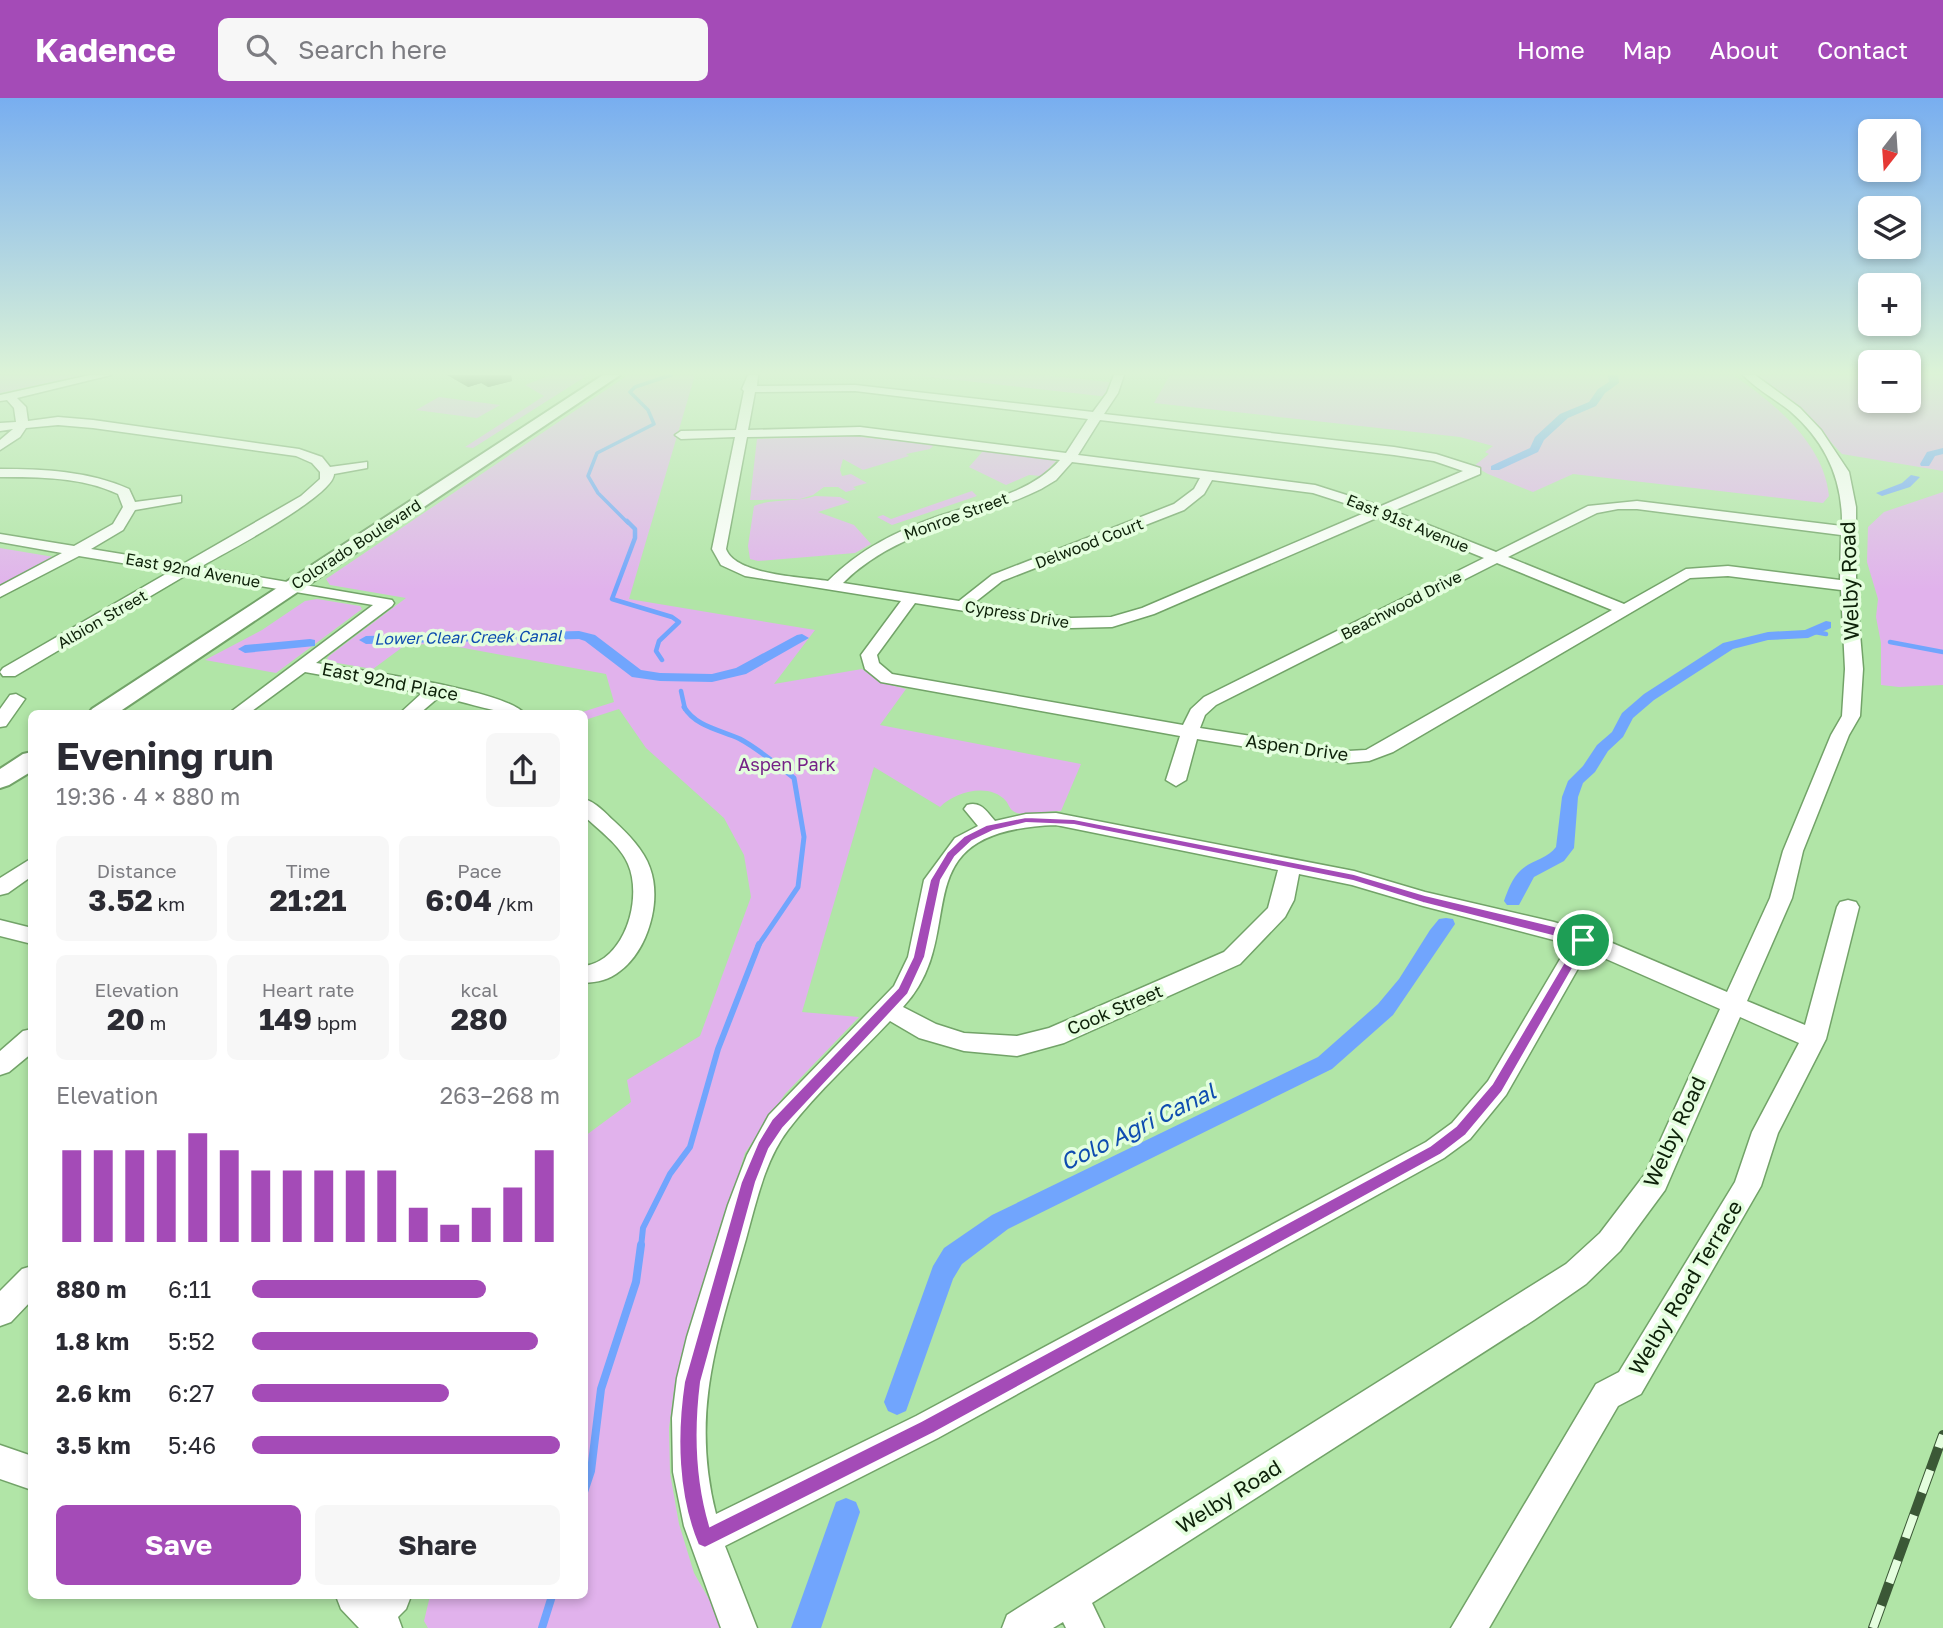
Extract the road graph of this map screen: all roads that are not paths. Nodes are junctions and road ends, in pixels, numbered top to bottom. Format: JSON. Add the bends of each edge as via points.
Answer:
{"nodes":[{"id":1,"x":248,"y":446,"type":"edge"},
{"id":2,"x":504,"y":446,"type":"edge"},
{"id":3,"x":738,"y":446,"type":"edge"},
{"id":4,"x":983,"y":446,"type":"edge"},
{"id":5,"x":1075,"y":446,"type":"edge"},
{"id":6,"x":1356,"y":446,"type":"edge"},
{"id":7,"x":1826,"y":446,"type":"edge"},
{"id":8,"x":1068,"y":457,"type":"junction"},
{"id":9,"x":362,"y":465,"type":"dead end"},
{"id":10,"x":327,"y":471,"type":"junction"},
{"id":11,"x":0,"y":472,"type":"edge"},
{"id":12,"x":1208,"y":475,"type":"junction"},
{"id":13,"x":176,"y":499,"type":"dead end"},
{"id":14,"x":130,"y":507,"type":"junction"},
{"id":15,"x":1381,"y":511,"type":"junction"},
{"id":16,"x":1846,"y":531,"type":"junction"},
{"id":17,"x":0,"y":538,"type":"edge"},
{"id":18,"x":78,"y":550,"type":"junction"},
{"id":19,"x":1494,"y":558,"type":"junction"},
{"id":20,"x":188,"y":569,"type":"junction"},
{"id":21,"x":832,"y":585,"type":"junction"},
{"id":22,"x":1848,"y":586,"type":"junction"},
{"id":23,"x":292,"y":587,"type":"junction"},
{"id":24,"x":0,"y":592,"type":"edge"},
{"id":25,"x":911,"y":598,"type":"junction"},
{"id":26,"x":963,"y":606,"type":"junction"},
{"id":27,"x":1623,"y":610,"type":"junction"},
{"id":28,"x":302,"y":666,"type":"junction"},
{"id":29,"x":9,"y":672,"type":"dead end"},
{"id":30,"x":435,"y":691,"type":"junction"},
{"id":31,"x":16,"y":699,"type":"dead end"},
{"id":32,"x":106,"y":710,"type":"edge"},
{"id":33,"x":242,"y":710,"type":"edge"},
{"id":34,"x":413,"y":710,"type":"edge"},
{"id":35,"x":507,"y":710,"type":"edge"},
{"id":36,"x":0,"y":722,"type":"edge"},
{"id":37,"x":1190,"y":732,"type":"junction"},
{"id":38,"x":28,"y":762,"type":"edge"},
{"id":39,"x":0,"y":780,"type":"edge"},
{"id":40,"x":1175,"y":780,"type":"dead end"},
{"id":41,"x":588,"y":809,"type":"edge"},
{"id":42,"x":1290,"y":864,"type":"junction"},
{"id":43,"x":28,"y":868,"type":"edge"},
{"id":44,"x":0,"y":888,"type":"edge"},
{"id":45,"x":1848,"y":907,"type":"dead end"},
{"id":46,"x":0,"y":928,"type":"edge"},
{"id":47,"x":28,"y":935,"type":"edge"},
{"id":48,"x":1583,"y":940,"type":"junction"},
{"id":49,"x":588,"y":975,"type":"edge"},
{"id":50,"x":1732,"y":1004,"type":"junction"},
{"id":51,"x":887,"y":1009,"type":"junction"},
{"id":52,"x":1814,"y":1039,"type":"junction"},
{"id":53,"x":28,"y":1041,"type":"edge"},
{"id":54,"x":0,"y":1065,"type":"edge"},
{"id":55,"x":28,"y":1283,"type":"edge"},
{"id":56,"x":0,"y":1312,"type":"edge"},
{"id":57,"x":0,"y":1462,"type":"edge"},
{"id":58,"x":28,"y":1472,"type":"edge"},
{"id":59,"x":705,"y":1538,"type":"junction"},
{"id":60,"x":1078,"y":1613,"type":"edge"},
{"id":61,"x":739,"y":1628,"type":"edge"},
{"id":62,"x":1020,"y":1628,"type":"edge"},
{"id":63,"x":1469,"y":1628,"type":"edge"}],
"edges":[{"from":1,"to":10,"type":"street","via":[[313,458]]},
{"from":2,"to":23,"type":"main road","name":"Colorado Boulevard"},
{"from":3,"to":21,"type":"street","name":"Cypress Drive","via":[[721,556],[750,573]]},
{"from":4,"to":8,"type":"street","name":"East 91st Avenue"},
{"from":5,"to":8,"type":"street","name":"Monroe Street"},
{"from":6,"to":15,"type":"street","name":"Cypress Drive","via":[[1436,458],[1475,471]]},
{"from":7,"to":16,"type":"street","name":"Welby Road","via":[[1847,488]]},
{"from":8,"to":12,"type":"street","name":"East 91st Avenue"},
{"from":8,"to":21,"type":"street","name":"Monroe Street","via":[[1052,476],[1031,488],[883,544],[851,565]]},
{"from":9,"to":10,"type":"street"},
{"from":10,"to":20,"type":"street","name":"Albion Street","via":[[327,480],[306,499]]},
{"from":11,"to":14,"type":"street","via":[[106,484],[127,495]]},
{"from":12,"to":15,"type":"street","name":"East 91st Avenue","via":[[1315,489]]},
{"from":12,"to":26,"type":"street","name":"Delwood Court","via":[[1199,491],[1180,507],[997,578]]},
{"from":13,"to":14,"type":"street"},
{"from":14,"to":18,"type":"street","via":[[118,527]]},
{"from":15,"to":19,"type":"street","name":"East 91st Avenue"},
{"from":15,"to":26,"type":"street","name":"Cypress Drive","via":[[1123,619],[1071,623]]},
{"from":16,"to":19,"type":"street","name":"Beachwood Drive","via":[[1618,505],[1586,512]]},
{"from":16,"to":22,"type":"street","name":"Welby Road"},
{"from":17,"to":18,"type":"street","name":"East 92nd Avenue"},
{"from":18,"to":20,"type":"street","name":"East 92nd Avenue"},
{"from":18,"to":24,"type":"street"},
{"from":19,"to":27,"type":"street","name":"East 91st Avenue"},
{"from":19,"to":37,"type":"street","name":"Beachwood Drive","via":[[1210,701],[1197,713]]},
{"from":20,"to":23,"type":"street","name":"East 92nd Avenue"},
{"from":20,"to":29,"type":"street","name":"Albion Street"},
{"from":21,"to":25,"type":"street","name":"Cypress Drive"},
{"from":22,"to":27,"type":"street","name":"Aspen Drive","via":[[1728,571],[1694,572]]},
{"from":22,"to":50,"type":"street","name":"Welby Road","via":[[1854,669],[1851,716],[1793,851],[1781,898]]},
{"from":23,"to":28,"type":"street","name":"East 92nd Avenue","via":[[386,603]]},
{"from":23,"to":32,"type":"main road","name":"Colorado Boulevard"},
{"from":25,"to":26,"type":"street","name":"Cypress Drive"},
{"from":25,"to":37,"type":"street","name":"Aspen Drive","via":[[869,655],[871,665],[887,678]]},
{"from":27,"to":37,"type":"street","name":"Aspen Drive","via":[[1369,755],[1327,755]]},
{"from":28,"to":30,"type":"street","name":"East 92nd Place"},
{"from":28,"to":33,"type":"street"},
{"from":30,"to":34,"type":"street"},
{"from":30,"to":35,"type":"street","name":"East 92nd Place"},
{"from":31,"to":36,"type":"street"},
{"from":37,"to":40,"type":"street","name":"Beachwood Drive"},
{"from":38,"to":39,"type":"main road"},
{"from":41,"to":49,"type":"street","via":[[633,856],[644,887],[640,919],[627,948],[609,970]]},
{"from":42,"to":48,"type":"street"},
{"from":42,"to":51,"type":"street","name":"Cook Street","via":[[1277,912],[1232,958],[1055,1036],[1017,1046],[964,1042],[928,1031]]},
{"from":42,"to":51,"type":"street","via":[[1056,820],[982,819],[939,872],[912,977]]},
{"from":43,"to":44,"type":"street"},
{"from":45,"to":52,"type":"street","name":"Welby Road Terrace"},
{"from":46,"to":47,"type":"street"},
{"from":48,"to":50,"type":"street"},
{"from":48,"to":59,"type":"street","via":[[1497,1088],[1461,1131],[1435,1150],[928,1427]]},
{"from":50,"to":52,"type":"street"},
{"from":50,"to":60,"type":"street","name":"Welby Road","via":[[1656,1182],[1610,1242],[1576,1274]]},
{"from":51,"to":59,"type":"street","via":[[778,1124],[763,1146],[749,1182],[692,1382],[688,1451]]},
{"from":52,"to":63,"type":"street","name":"Welby Road Terrace","via":[[1765,1132],[1747,1186],[1630,1383],[1607,1395]]},
{"from":53,"to":54,"type":"street"},
{"from":55,"to":56,"type":"street"},
{"from":57,"to":58,"type":"street"},
{"from":59,"to":61,"type":"street"},
{"from":60,"to":62,"type":"street","name":"Welby Road"}]}
